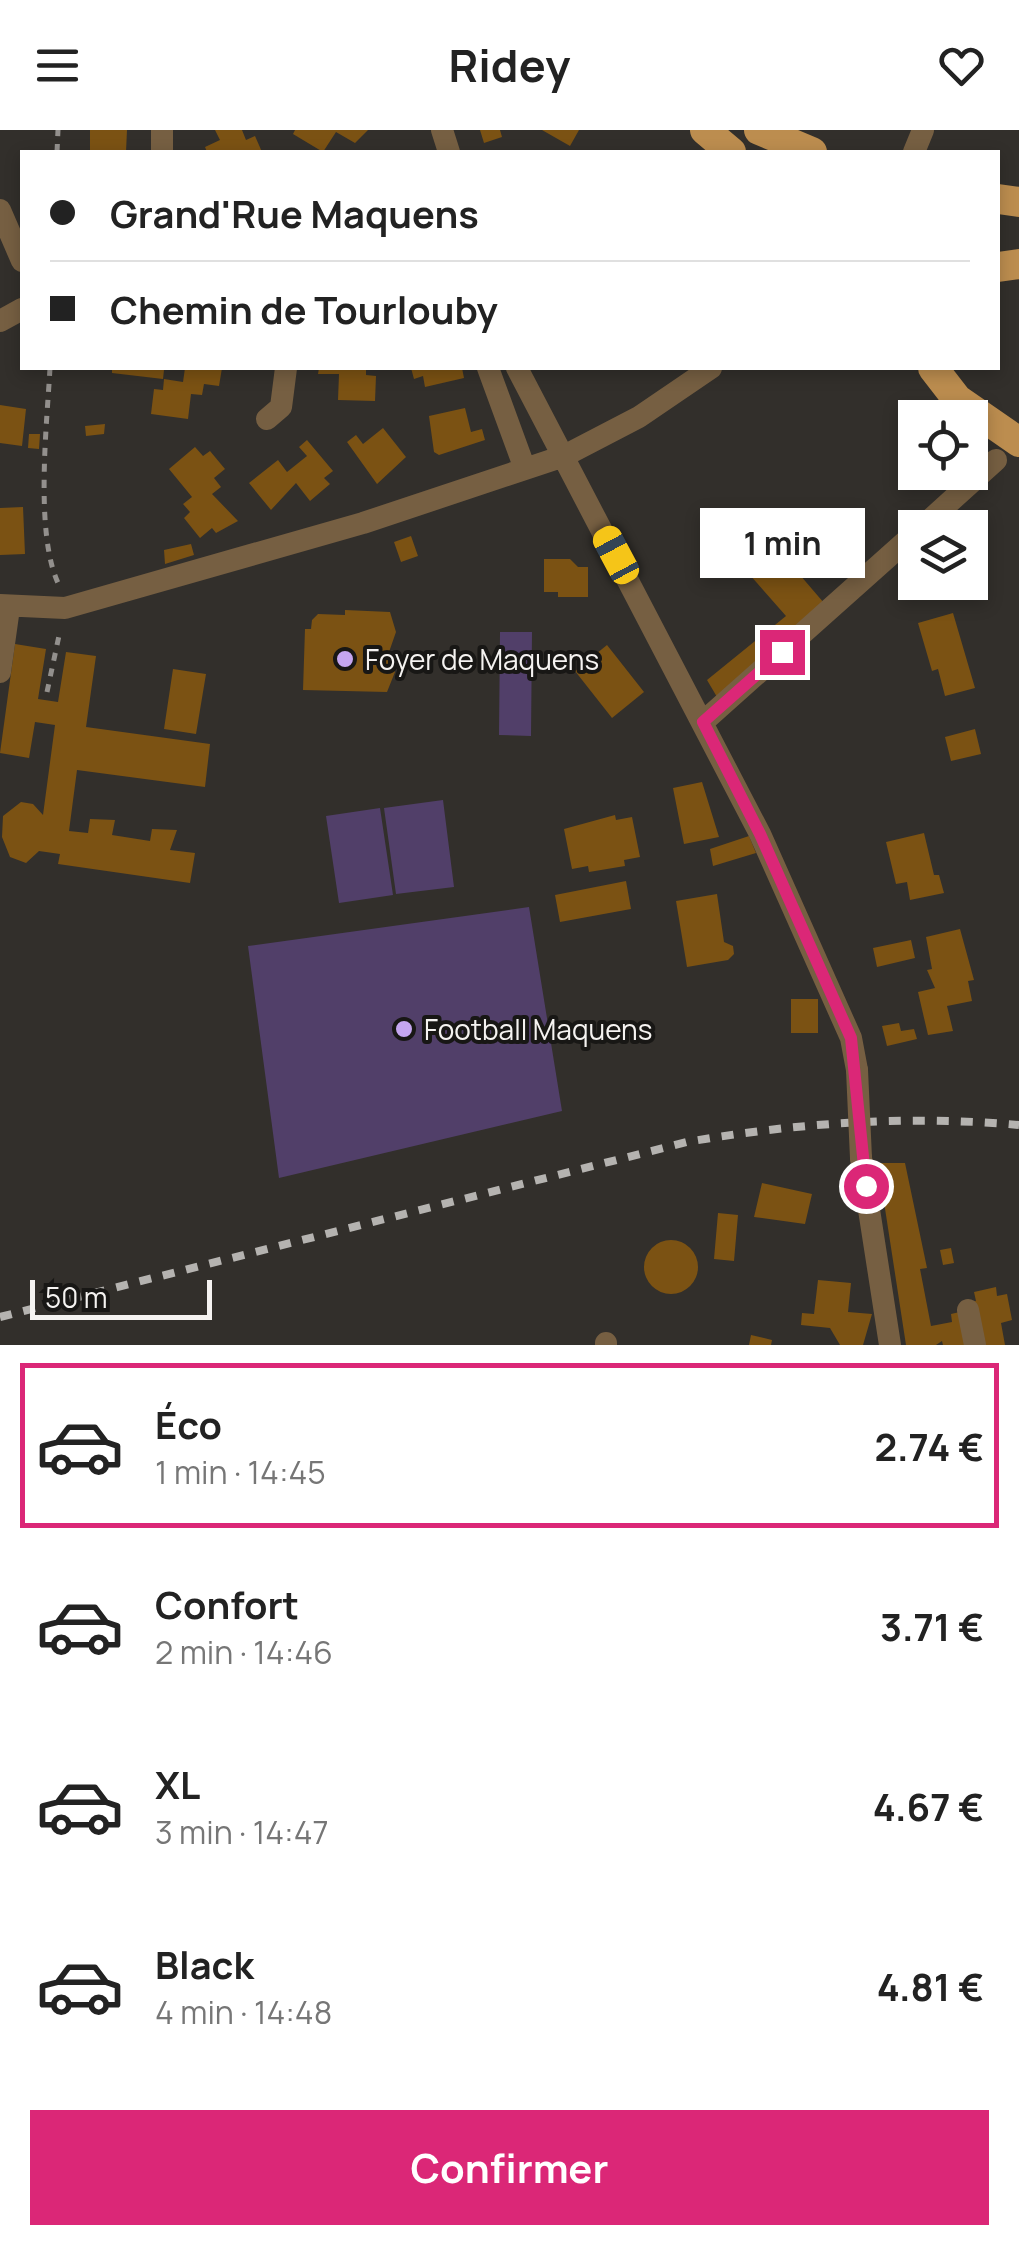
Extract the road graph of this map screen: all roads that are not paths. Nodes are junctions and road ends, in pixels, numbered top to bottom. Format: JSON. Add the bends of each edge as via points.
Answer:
{"nodes":[{"id":1,"x":705,"y":130,"type":"edge"},
{"id":2,"x":759,"y":130,"type":"edge"},
{"id":3,"x":729,"y":150,"type":"edge"},
{"id":4,"x":807,"y":150,"type":"edge"},
{"id":5,"x":0,"y":210,"type":"edge"},
{"id":6,"x":20,"y":256,"type":"edge"},
{"id":7,"x":286,"y":370,"type":"edge"},
{"id":8,"x":489,"y":370,"type":"edge"},
{"id":9,"x":518,"y":370,"type":"edge"},
{"id":10,"x":708,"y":370,"type":"edge"},
{"id":11,"x":935,"y":370,"type":"edge"},
{"id":12,"x":267,"y":418,"type":"dead end"},
{"id":13,"x":1008,"y":451,"type":"edge"},
{"id":14,"x":564,"y":456,"type":"junction"},
{"id":15,"x":525,"y":469,"type":"junction"},
{"id":16,"x":941,"y":510,"type":"edge"},
{"id":17,"x":898,"y":548,"type":"edge"},
{"id":18,"x":4,"y":606,"type":"edge"},
{"id":19,"x":0,"y":672,"type":"edge"},
{"id":20,"x":703,"y":722,"type":"junction"},
{"id":21,"x":968,"y":1310,"type":"dead end"},
{"id":22,"x":883,"y":1339,"type":"edge"},
{"id":23,"x":975,"y":1345,"type":"edge"}],
"edges":[{"from":1,"to":3,"type":"main road"},
{"from":2,"to":4,"type":"main road"},
{"from":5,"to":6,"type":"street"},
{"from":7,"to":12,"type":"street","via":[[281,407]]},
{"from":8,"to":15,"type":"street"},
{"from":9,"to":14,"type":"street"},
{"from":10,"to":14,"type":"street","via":[[601,440]]},
{"from":11,"to":13,"type":"main road"},
{"from":13,"to":16,"type":"street"},
{"from":14,"to":15,"type":"street"},
{"from":14,"to":20,"type":"street"},
{"from":15,"to":18,"type":"street","via":[[65,608]]},
{"from":17,"to":20,"type":"street"},
{"from":18,"to":19,"type":"street"},
{"from":20,"to":22,"type":"street","bridge":true,"via":[[851,1038]]},
{"from":21,"to":23,"type":"street"}]}
